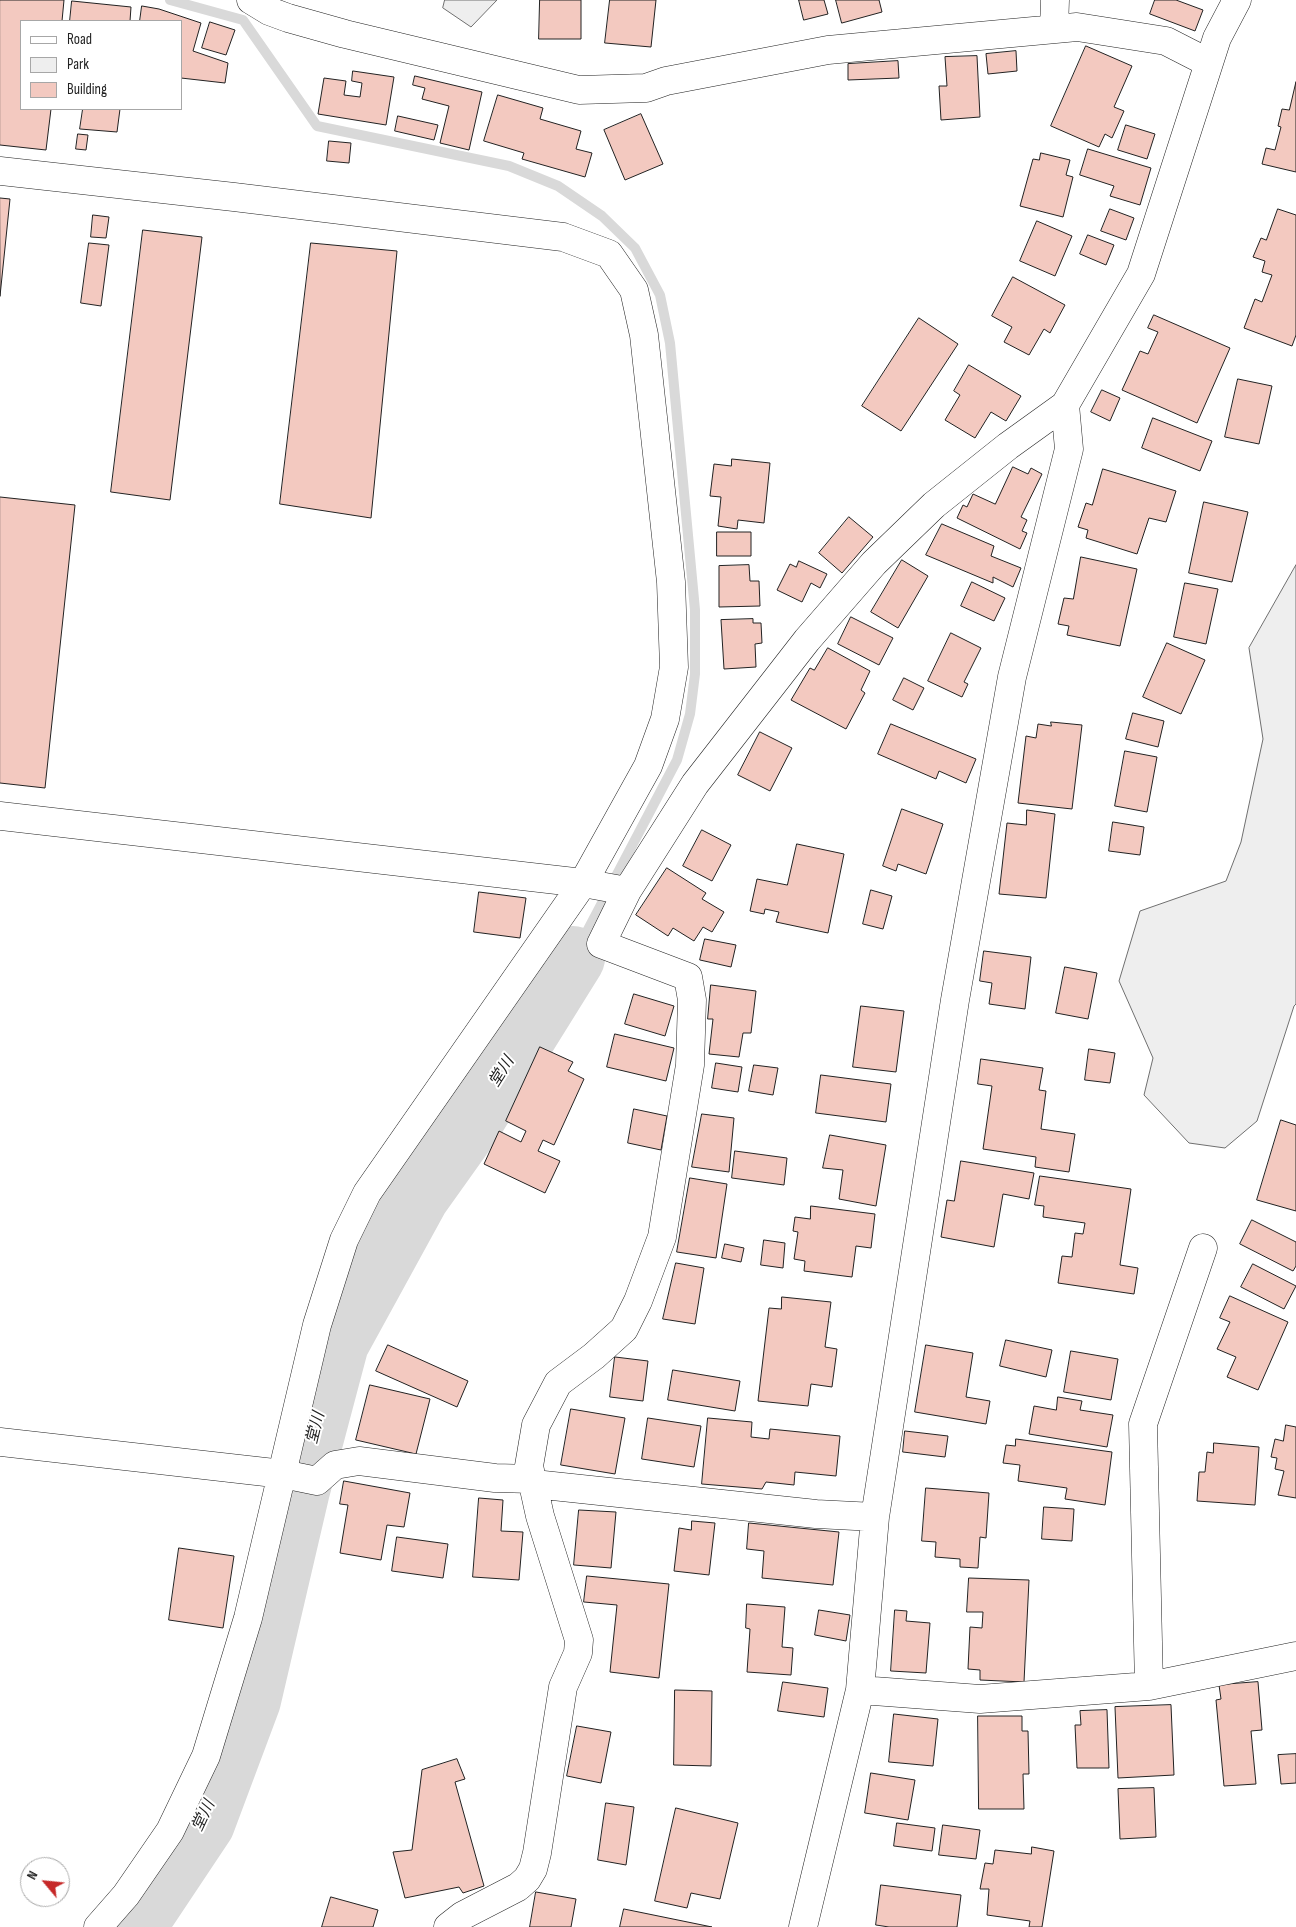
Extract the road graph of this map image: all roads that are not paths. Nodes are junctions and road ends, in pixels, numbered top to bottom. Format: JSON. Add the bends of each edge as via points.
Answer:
{"nodes":[{"id":1,"x":251,"y":0,"type":"edge"},
{"id":2,"x":1055,"y":0,"type":"edge"},
{"id":3,"x":1237,"y":0,"type":"edge"},
{"id":4,"x":284,"y":8,"type":"edge"},
{"id":5,"x":1054,"y":29,"type":"junction"},
{"id":6,"x":1210,"y":63,"type":"junction"},
{"id":7,"x":0,"y":171,"type":"edge"},
{"id":8,"x":1065,"y":405,"type":"junction"},
{"id":9,"x":0,"y":816,"type":"edge"},
{"id":10,"x":586,"y":884,"type":"junction"},
{"id":11,"x":623,"y":890,"type":"junction"},
{"id":12,"x":1203,"y":1248,"type":"dead end"},
{"id":13,"x":0,"y":1442,"type":"edge"},
{"id":14,"x":295,"y":1477,"type":"junction"},
{"id":15,"x":534,"y":1482,"type":"junction"},
{"id":16,"x":875,"y":1517,"type":"junction"},
{"id":17,"x":1296,"y":1656,"type":"edge"},
{"id":18,"x":1149,"y":1686,"type":"junction"},
{"id":19,"x":860,"y":1690,"type":"junction"},
{"id":20,"x":98,"y":1927,"type":"edge"},
{"id":21,"x":448,"y":1927,"type":"edge"},
{"id":22,"x":803,"y":1927,"type":"edge"}],
"edges":[{"from":1,"to":4,"type":"street","via":[[269,11]]},
{"from":2,"to":5,"type":"street"},
{"from":3,"to":6,"type":"street","via":[[1217,38]]},
{"from":4,"to":5,"type":"street","via":[[345,34],[580,90],[646,88],[666,81],[828,50]]},
{"from":5,"to":6,"type":"street","via":[[1077,26],[1166,41]]},
{"from":6,"to":8,"type":"street","via":[[1141,274]]},
{"from":7,"to":10,"type":"street","via":[[563,238],[609,254],[634,290],[644,335],[671,582],[674,667],[665,719],[648,766]]},
{"from":8,"to":11,"type":"street","via":[[934,505],[874,563],[808,640],[695,784]]},
{"from":8,"to":16,"type":"street","via":[[1069,449],[1012,677],[955,1000]]},
{"from":9,"to":10,"type":"street"},
{"from":10,"to":11,"type":"street"},
{"from":10,"to":14,"type":"street","via":[[367,1193],[344,1240],[317,1325]]},
{"from":11,"to":15,"type":"street","via":[[600,944],[688,977],[692,1000],[690,1065],[662,1237],[624,1329],[558,1383],[536,1425],[529,1466]]},
{"from":12,"to":18,"type":"street","via":[[1143,1424]]},
{"from":13,"to":14,"type":"street"},
{"from":14,"to":15,"type":"street","via":[[317,1481],[335,1465],[359,1461]]},
{"from":14,"to":20,"type":"street","via":[[206,1756],[170,1831],[126,1895]]},
{"from":15,"to":16,"type":"street","via":[[816,1514]]},
{"from":15,"to":21,"type":"street","via":[[540,1516],[579,1640],[578,1653],[563,1687],[533,1869],[518,1887],[462,1916]]},
{"from":16,"to":19,"type":"street"},
{"from":17,"to":18,"type":"street"},
{"from":18,"to":19,"type":"street","via":[[980,1699]]},
{"from":19,"to":22,"type":"street"}]}
